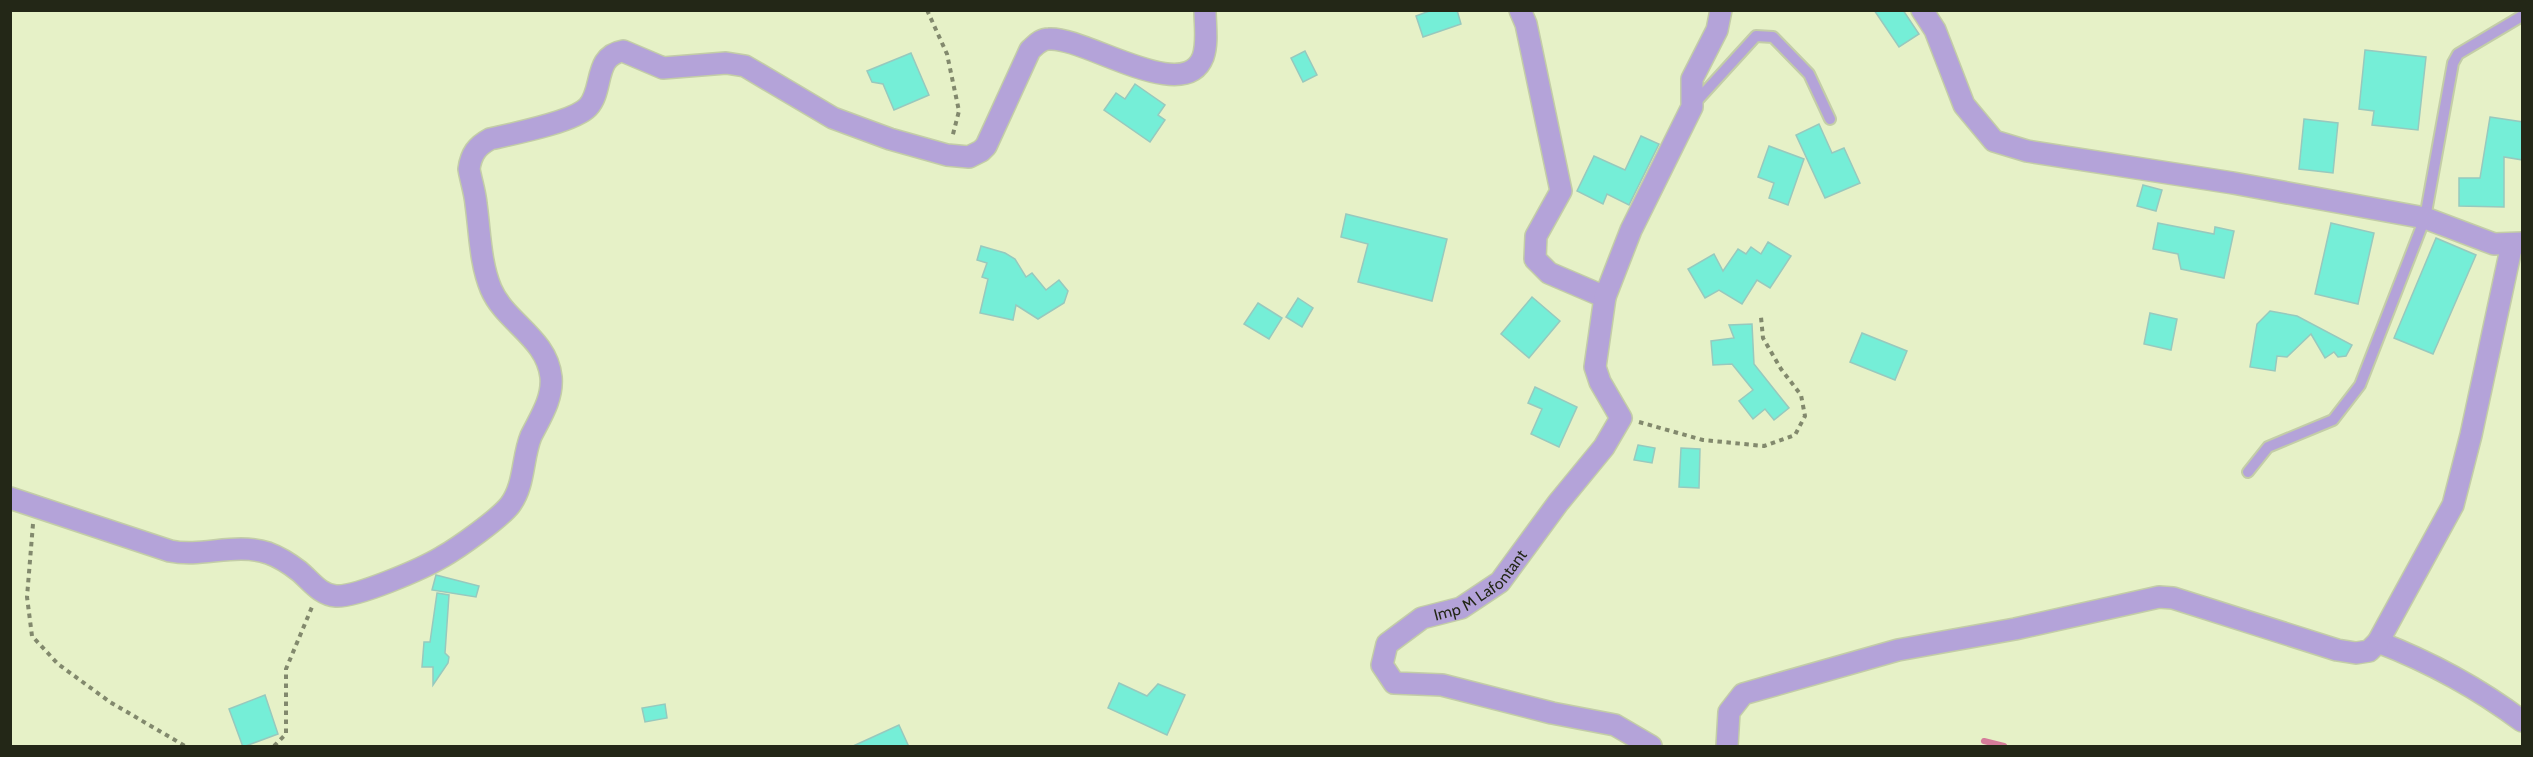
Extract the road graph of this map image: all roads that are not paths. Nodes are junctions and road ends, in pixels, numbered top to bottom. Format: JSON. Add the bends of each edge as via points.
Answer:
{"nodes":[{"id":1,"x":1205,"y":10,"type":"edge"},
{"id":2,"x":1520,"y":10,"type":"edge"},
{"id":3,"x":1721,"y":10,"type":"edge"},
{"id":4,"x":1922,"y":10,"type":"edge"},
{"id":5,"x":2523,"y":16,"type":"edge"},
{"id":6,"x":1692,"y":107,"type":"junction"},
{"id":7,"x":1830,"y":118,"type":"dead end"},
{"id":8,"x":2425,"y":218,"type":"junction"},
{"id":9,"x":2517,"y":244,"type":"edge"},
{"id":10,"x":1605,"y":297,"type":"junction"},
{"id":11,"x":2248,"y":472,"type":"dead end"},
{"id":12,"x":10,"y":498,"type":"edge"},
{"id":13,"x":2378,"y":642,"type":"junction"},
{"id":14,"x":2523,"y":721,"type":"edge"},
{"id":15,"x":1651,"y":747,"type":"edge"},
{"id":16,"x":1727,"y":747,"type":"edge"}],
"edges":[{"from":1,"to":12,"type":"street","via":[[1204,55],[1196,68],[1182,75],[1163,74],[1058,39],[1038,42],[1030,50],[986,146],[969,157],[890,139],[833,118],[745,66],[726,63],[663,68],[623,51],[611,55],[604,63],[592,103],[582,113],[481,144],[469,169],[488,281],[500,305],[541,349],[551,378],[547,403],[526,449],[518,491],[510,505],[442,557],[353,593],[328,595],[299,571],[268,554],[236,548],[203,554],[177,553]]},
{"from":2,"to":10,"type":"street","via":[[1561,191],[1536,236],[1535,259],[1549,273]]},
{"from":3,"to":6,"type":"street","via":[[1717,30],[1692,80]]},
{"from":4,"to":8,"type":"street","via":[[1935,30],[1964,105],[1994,141],[2027,152],[2233,183]]},
{"from":5,"to":8,"type":"lane","via":[[2458,54],[2453,63]]},
{"from":6,"to":7,"type":"lane","via":[[1756,36],[1773,37],[1809,74]]},
{"from":6,"to":10,"type":"street","via":[[1631,230]]},
{"from":8,"to":9,"type":"street","via":[[2494,244]]},
{"from":8,"to":11,"type":"lane","via":[[2360,385],[2333,420],[2268,447]]},
{"from":9,"to":13,"type":"street","via":[[2453,505]]},
{"from":10,"to":15,"type":"street","name":"Imp M Lafontant","via":[[1595,367],[1621,418],[1604,447],[1500,582],[1461,608],[1422,618],[1387,644],[1382,666],[1394,683],[1442,685],[1615,725]]},
{"from":13,"to":14,"type":"street","via":[[2433,665],[2492,698]]},
{"from":13,"to":16,"type":"street","via":[[2369,651],[2337,650],[2174,598],[2159,597],[1898,650],[1743,694],[1729,712]]}]}
